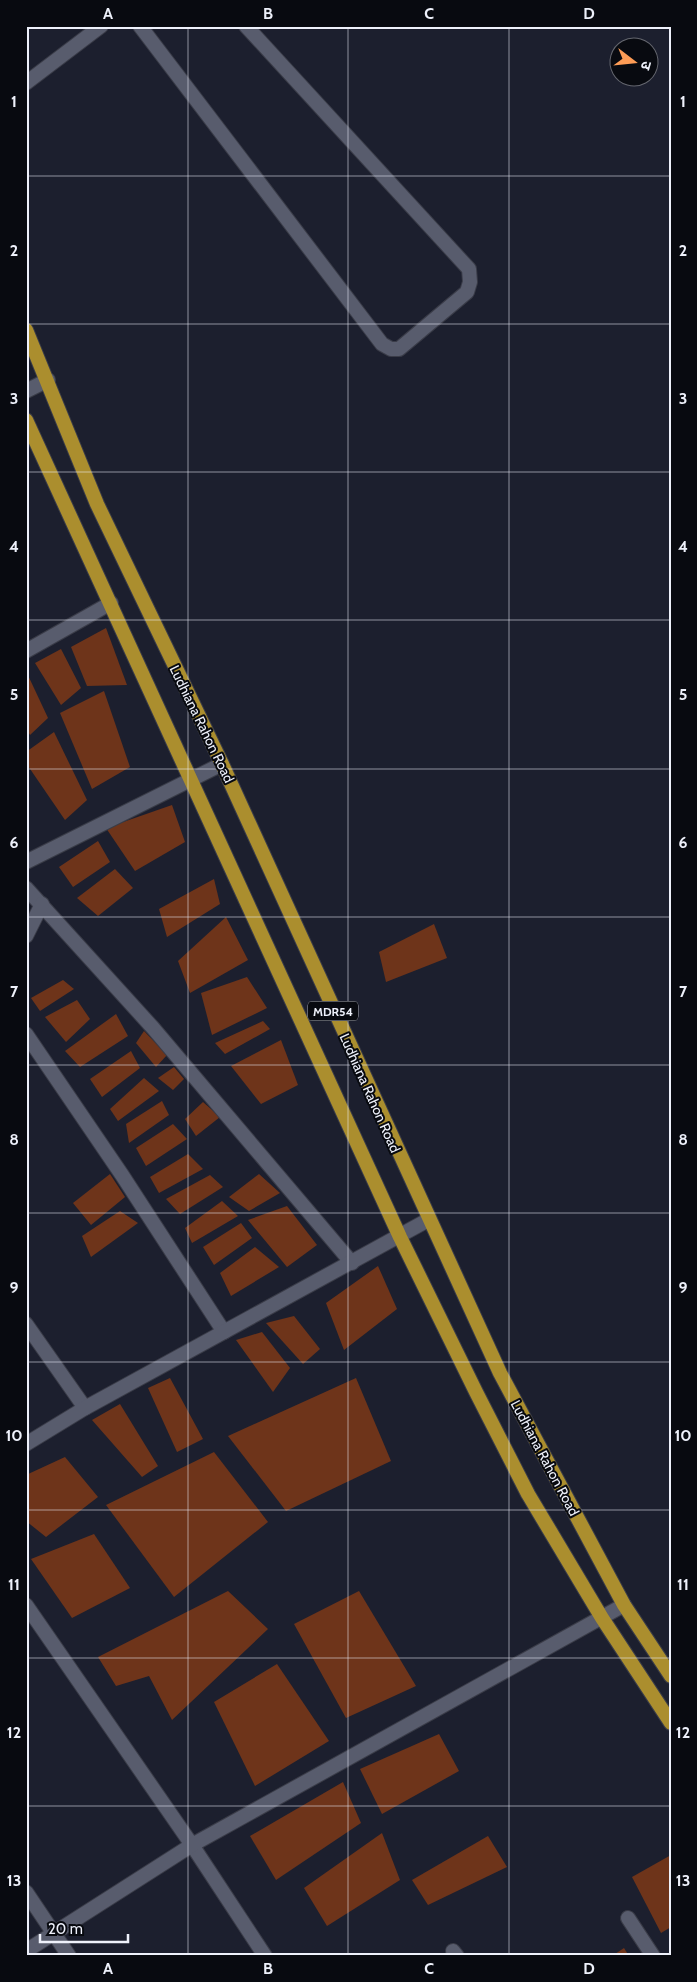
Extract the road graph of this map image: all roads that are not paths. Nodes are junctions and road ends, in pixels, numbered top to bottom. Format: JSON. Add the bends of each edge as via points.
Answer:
{"nodes":[{"id":1,"x":101,"y":26,"type":"edge"},
{"id":2,"x":140,"y":26,"type":"edge"},
{"id":3,"x":246,"y":26,"type":"edge"},
{"id":4,"x":26,"y":83,"type":"edge"},
{"id":5,"x":26,"y":330,"type":"edge"},
{"id":6,"x":48,"y":380,"type":"junction"},
{"id":7,"x":26,"y":391,"type":"edge"},
{"id":8,"x":26,"y":420,"type":"edge"},
{"id":9,"x":111,"y":603,"type":"junction"},
{"id":10,"x":26,"y":651,"type":"edge"},
{"id":11,"x":222,"y":764,"type":"junction"},
{"id":12,"x":191,"y":779,"type":"junction"},
{"id":13,"x":26,"y":862,"type":"edge"},
{"id":14,"x":26,"y":888,"type":"edge"},
{"id":15,"x":42,"y":904,"type":"junction"},
{"id":16,"x":26,"y":936,"type":"edge"},
{"id":17,"x":26,"y":1034,"type":"edge"},
{"id":18,"x":428,"y":1220,"type":"junction"},
{"id":19,"x":400,"y":1237,"type":"junction"},
{"id":20,"x":352,"y":1263,"type":"junction"},
{"id":21,"x":26,"y":1324,"type":"edge"},
{"id":22,"x":224,"y":1332,"type":"junction"},
{"id":23,"x":85,"y":1408,"type":"junction"},
{"id":24,"x":26,"y":1444,"type":"edge"},
{"id":25,"x":624,"y":1605,"type":"junction"},
{"id":26,"x":26,"y":1606,"type":"edge"},
{"id":27,"x":602,"y":1618,"type":"junction"},
{"id":28,"x":671,"y":1676,"type":"edge"},
{"id":29,"x":671,"y":1724,"type":"edge"},
{"id":30,"x":192,"y":1845,"type":"junction"},
{"id":31,"x":26,"y":1892,"type":"edge"},
{"id":32,"x":628,"y":1918,"type":"dead end"},
{"id":33,"x":54,"y":1934,"type":"junction"},
{"id":34,"x":26,"y":1951,"type":"edge"},
{"id":35,"x":69,"y":1956,"type":"edge"},
{"id":36,"x":264,"y":1956,"type":"edge"},
{"id":37,"x":653,"y":1956,"type":"edge"}],
"edges":[{"from":1,"to":4,"type":"street"},
{"from":2,"to":3,"type":"street","via":[[382,344],[391,350],[399,349],[466,292],[470,282],[469,269]]},
{"from":5,"to":6,"type":"main road","name":"Ludhiana Rahon Road","number":"MDR54"},
{"from":6,"to":7,"type":"street"},
{"from":6,"to":11,"type":"main road","name":"Ludhiana Rahon Road","number":"MDR54","via":[[97,504]]},
{"from":8,"to":9,"type":"main road","number":"MDR54"},
{"from":9,"to":10,"type":"street"},
{"from":9,"to":12,"type":"main road","number":"MDR54"},
{"from":11,"to":12,"type":"street"},
{"from":11,"to":18,"type":"main road","name":"Ludhiana Rahon Road","number":"MDR54"},
{"from":12,"to":13,"type":"street"},
{"from":12,"to":19,"type":"main road","number":"MDR54"},
{"from":14,"to":15,"type":"street"},
{"from":15,"to":16,"type":"street"},
{"from":15,"to":20,"type":"street","via":[[153,1028]]},
{"from":17,"to":22,"type":"street"},
{"from":18,"to":19,"type":"street"},
{"from":18,"to":25,"type":"main road","name":"Ludhiana Rahon Road","number":"MDR54","via":[[500,1373]]},
{"from":19,"to":20,"type":"street"},
{"from":19,"to":27,"type":"main road","number":"MDR54","via":[[528,1494]]},
{"from":20,"to":22,"type":"street"},
{"from":21,"to":23,"type":"street"},
{"from":22,"to":23,"type":"street"},
{"from":23,"to":24,"type":"street"},
{"from":25,"to":27,"type":"street"},
{"from":25,"to":28,"type":"main road","name":"Ludhiana Rahon Road","number":"MDR54"},
{"from":26,"to":30,"type":"street"},
{"from":27,"to":29,"type":"main road","number":"MDR54"},
{"from":27,"to":30,"type":"street"},
{"from":30,"to":33,"type":"street"},
{"from":30,"to":36,"type":"street"},
{"from":31,"to":33,"type":"street"},
{"from":32,"to":37,"type":"street"},
{"from":33,"to":34,"type":"street"},
{"from":33,"to":35,"type":"street"}]}
